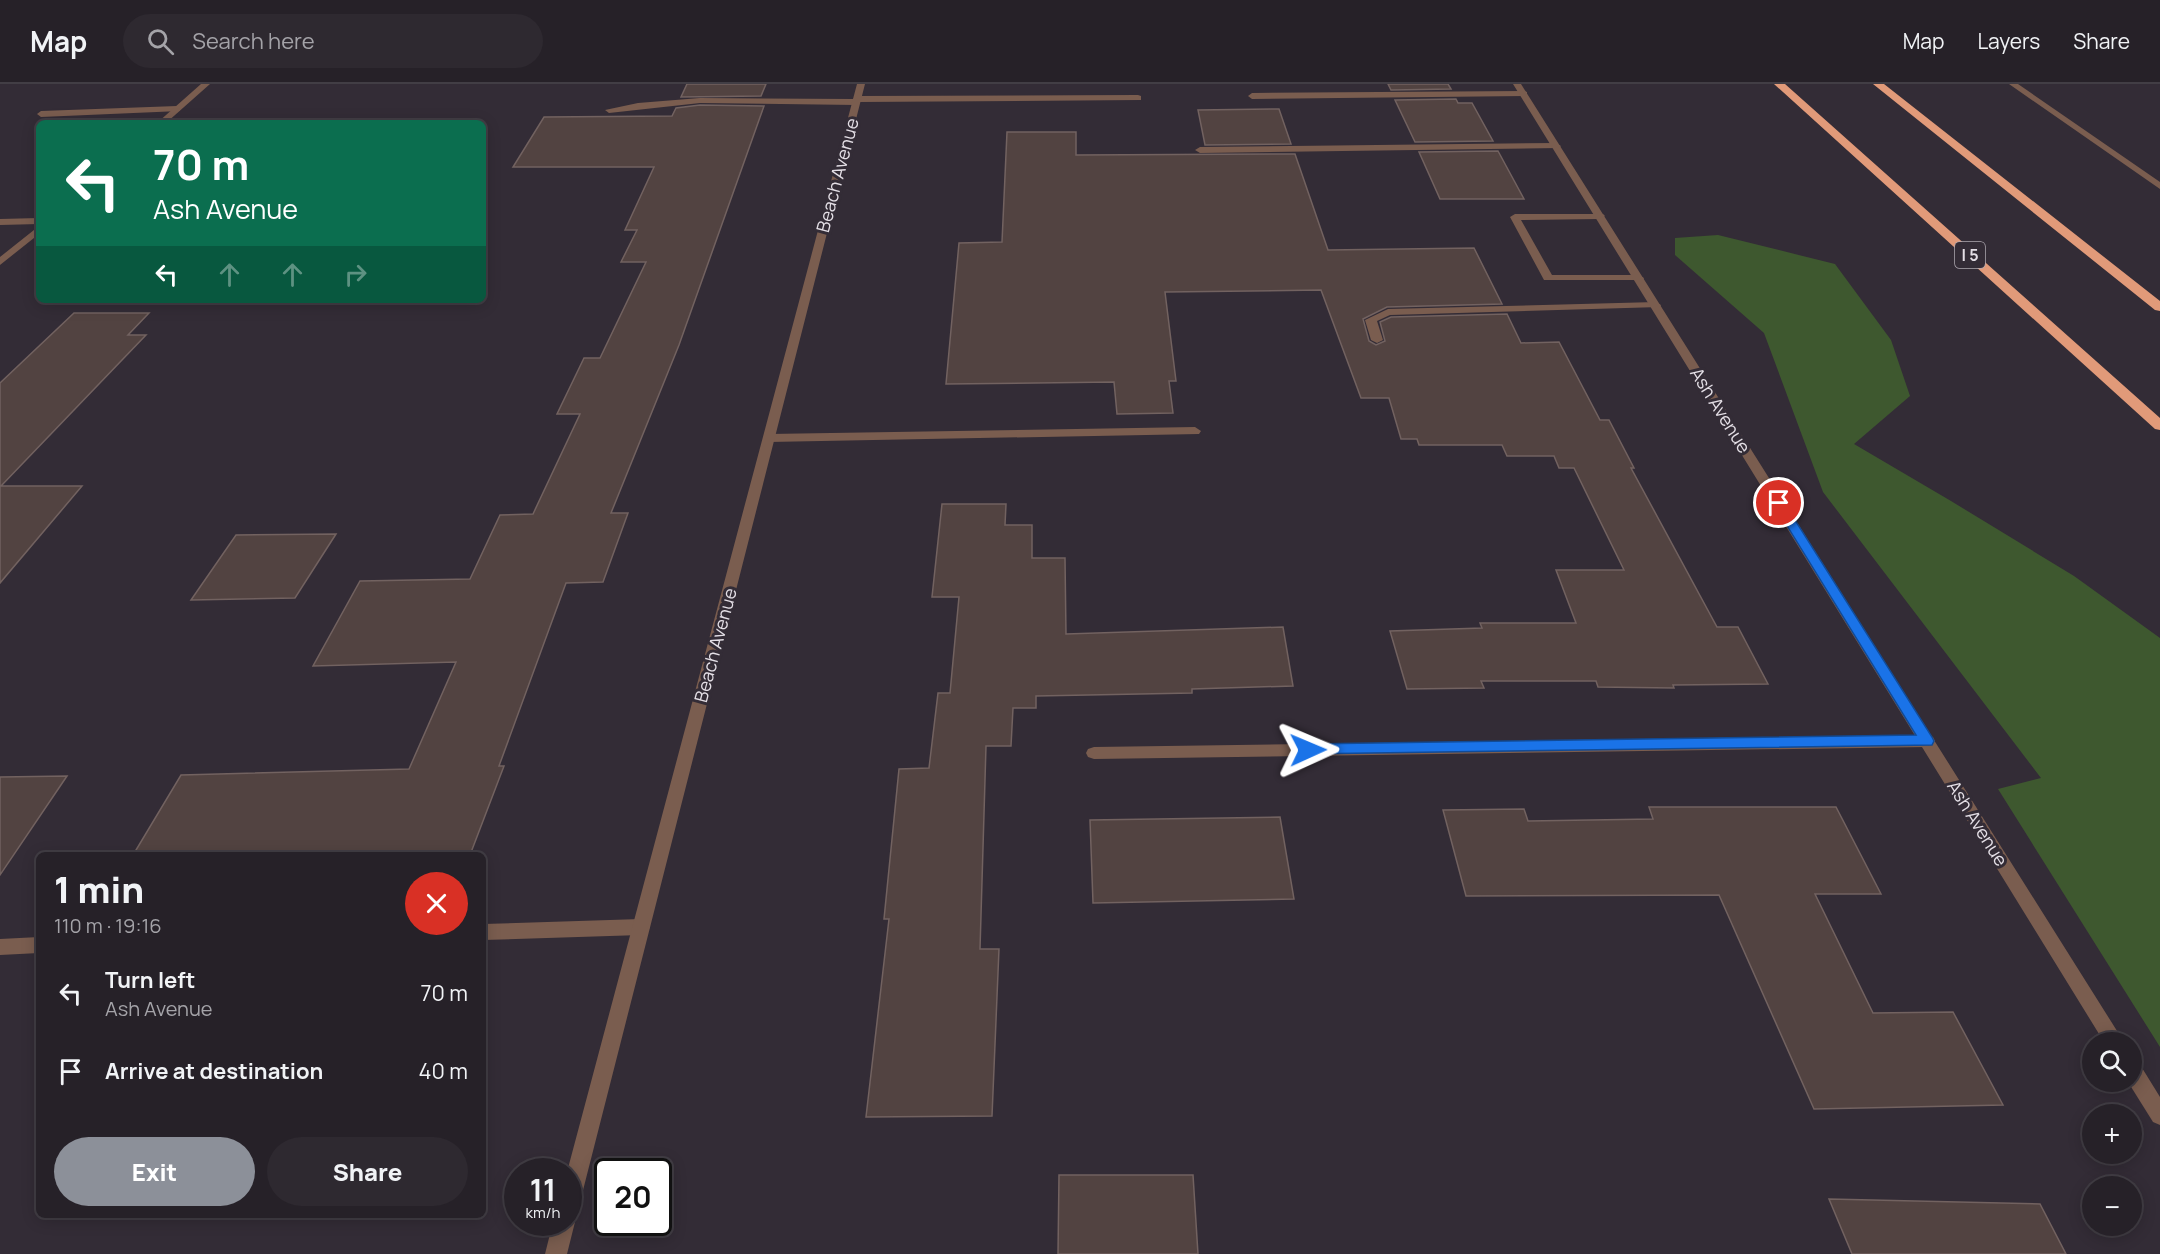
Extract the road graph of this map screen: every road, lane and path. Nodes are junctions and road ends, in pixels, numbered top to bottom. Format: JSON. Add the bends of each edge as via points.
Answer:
{"nodes":[{"id":1,"x":206,"y":84,"type":"edge"},
{"id":2,"x":1779,"y":84,"type":"edge"},
{"id":3,"x":1878,"y":84,"type":"edge"},
{"id":4,"x":2013,"y":84,"type":"edge"},
{"id":5,"x":1521,"y":89,"type":"edge"},
{"id":6,"x":858,"y":95,"type":"edge"},
{"id":7,"x":1252,"y":96,"type":"dead end"},
{"id":8,"x":1138,"y":98,"type":"dead end"},
{"id":9,"x":177,"y":109,"type":"junction"},
{"id":10,"x":609,"y":110,"type":"dead end"},
{"id":11,"x":41,"y":114,"type":"dead end"},
{"id":12,"x":164,"y":120,"type":"edge"},
{"id":13,"x":1556,"y":146,"type":"junction"},
{"id":14,"x":1200,"y":150,"type":"dead end"},
{"id":15,"x":2160,"y":186,"type":"edge"},
{"id":16,"x":1600,"y":216,"type":"junction"},
{"id":17,"x":36,"y":221,"type":"edge"},
{"id":18,"x":0,"y":222,"type":"edge"},
{"id":19,"x":36,"y":232,"type":"edge"},
{"id":20,"x":0,"y":262,"type":"edge"},
{"id":21,"x":1639,"y":278,"type":"junction"},
{"id":22,"x":1656,"y":305,"type":"junction"},
{"id":23,"x":2160,"y":307,"type":"edge"},
{"id":24,"x":1377,"y":340,"type":"dead end"},
{"id":25,"x":2160,"y":426,"type":"edge"},
{"id":26,"x":1195,"y":431,"type":"dead end"},
{"id":27,"x":769,"y":438,"type":"junction"},
{"id":28,"x":1927,"y":741,"type":"junction"},
{"id":29,"x":1094,"y":753,"type":"dead end"},
{"id":30,"x":641,"y":927,"type":"junction"},
{"id":31,"x":486,"y":932,"type":"edge"},
{"id":32,"x":36,"y":945,"type":"edge"},
{"id":33,"x":0,"y":946,"type":"edge"},
{"id":34,"x":2109,"y":1032,"type":"edge"},
{"id":35,"x":2142,"y":1086,"type":"edge"},
{"id":36,"x":2160,"y":1115,"type":"edge"},
{"id":37,"x":581,"y":1158,"type":"edge"},
{"id":38,"x":560,"y":1236,"type":"edge"},
{"id":39,"x":556,"y":1254,"type":"edge"}],
"edges":[{"from":1,"to":9,"type":"street"},
{"from":2,"to":25,"type":"highway","number":"I 5"},
{"from":3,"to":23,"type":"highway"},
{"from":4,"to":15,"type":"street"},
{"from":5,"to":7,"type":"street"},
{"from":5,"to":13,"type":"street","name":"Ash Avenue"},
{"from":6,"to":8,"type":"street"},
{"from":6,"to":10,"type":"street","via":[[634,105]]},
{"from":6,"to":27,"type":"street","name":"Beach Avenue"},
{"from":9,"to":11,"type":"street"},
{"from":9,"to":12,"type":"street"},
{"from":13,"to":14,"type":"street"},
{"from":13,"to":16,"type":"street","name":"Ash Avenue"},
{"from":16,"to":21,"type":"street","name":"Ash Avenue"},
{"from":16,"to":21,"type":"street","via":[[1515,217],[1548,278]]},
{"from":17,"to":18,"type":"street"},
{"from":19,"to":20,"type":"street"},
{"from":21,"to":22,"type":"street","name":"Ash Avenue"},
{"from":22,"to":24,"type":"street","via":[[1388,312],[1371,320]]},
{"from":22,"to":28,"type":"street","name":"Ash Avenue"},
{"from":26,"to":27,"type":"street"},
{"from":27,"to":30,"type":"street","name":"Beach Avenue"},
{"from":28,"to":29,"type":"street"},
{"from":28,"to":34,"type":"street","name":"Ash Avenue"},
{"from":30,"to":31,"type":"street"},
{"from":30,"to":37,"type":"street","name":"Beach Avenue"},
{"from":32,"to":33,"type":"street"},
{"from":35,"to":36,"type":"street"},
{"from":38,"to":39,"type":"street"}]}
